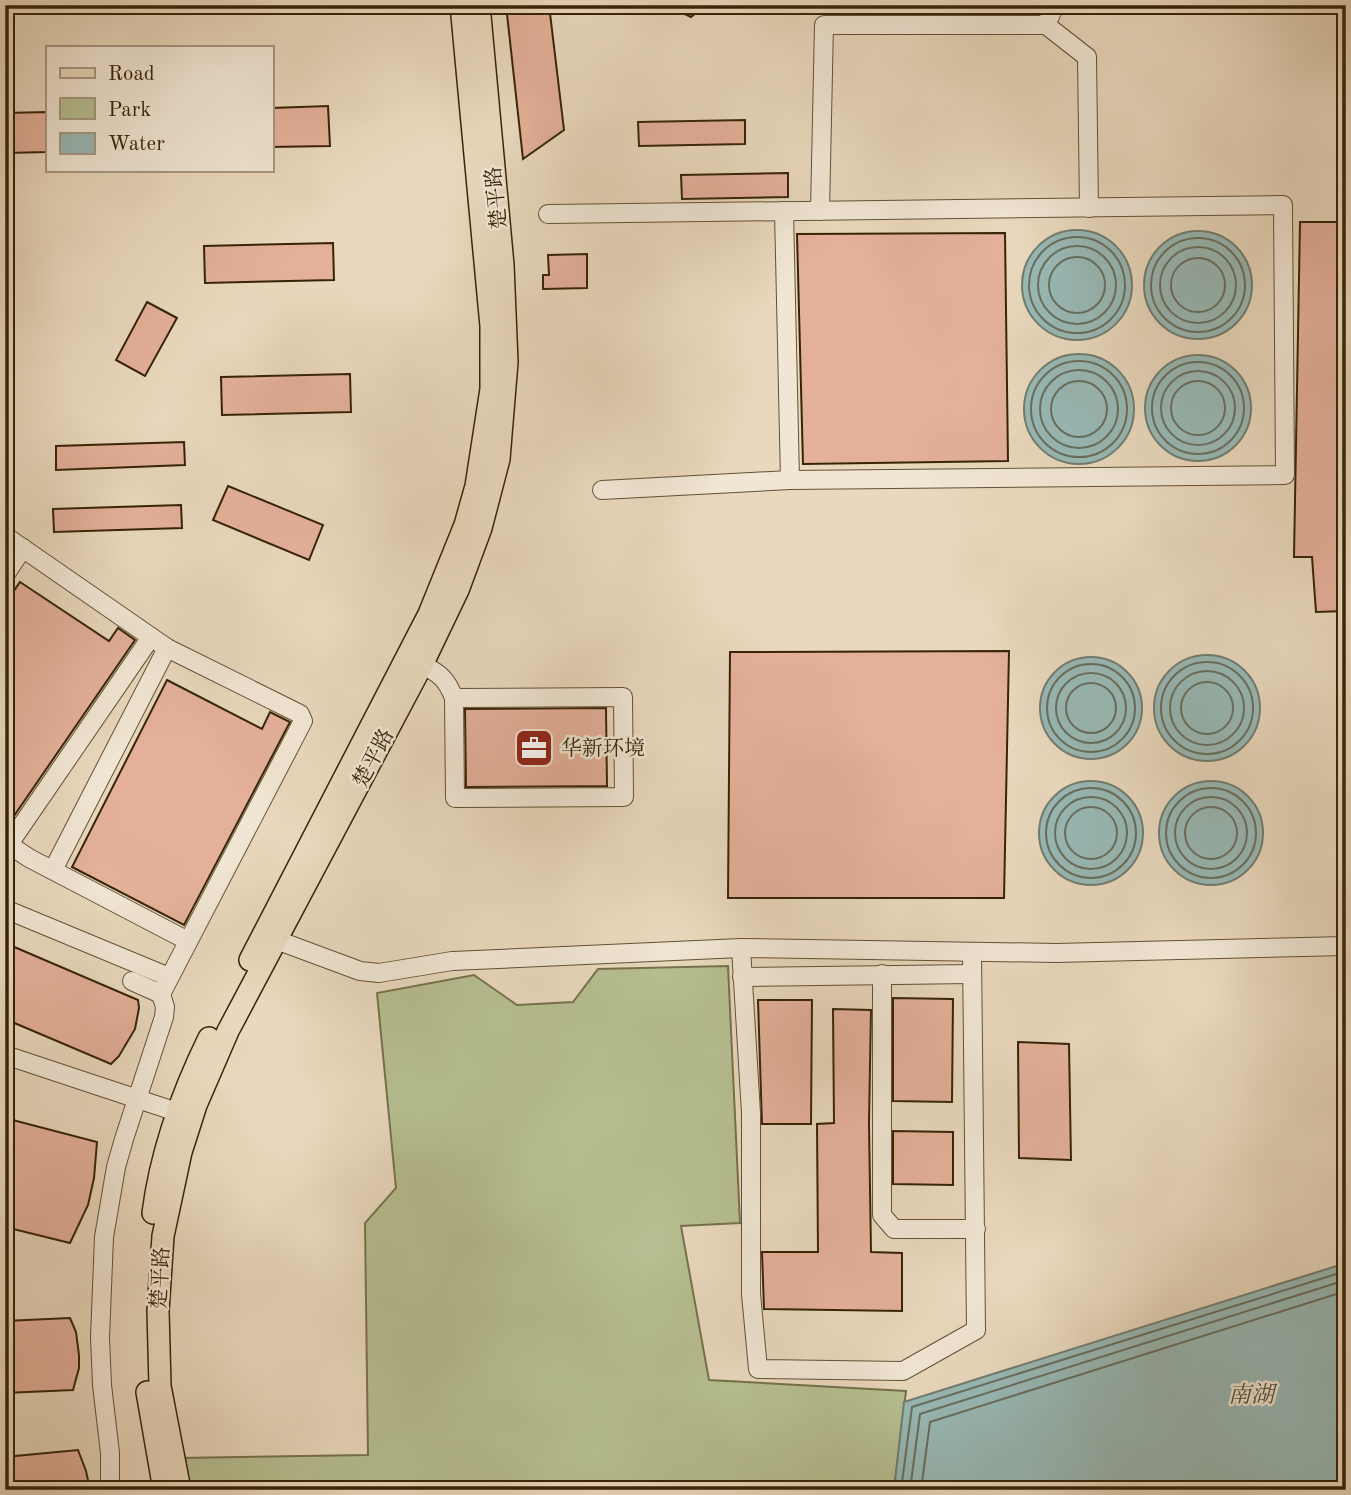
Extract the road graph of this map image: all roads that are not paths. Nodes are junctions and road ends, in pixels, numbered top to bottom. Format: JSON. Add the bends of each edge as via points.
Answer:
{"nodes":[{"id":1,"x":461,"y":5,"type":"edge"},
{"id":2,"x":479,"y":5,"type":"edge"},
{"id":3,"x":1055,"y":5,"type":"edge"},
{"id":4,"x":1046,"y":24,"type":"junction"},
{"id":5,"x":1090,"y":208,"type":"junction"},
{"id":6,"x":784,"y":211,"type":"junction"},
{"id":7,"x":820,"y":211,"type":"junction"},
{"id":8,"x":548,"y":214,"type":"dead end"},
{"id":9,"x":790,"y":480,"type":"junction"},
{"id":10,"x":602,"y":490,"type":"dead end"},
{"id":11,"x":5,"y":536,"type":"edge"},
{"id":12,"x":23,"y":548,"type":"junction"},
{"id":13,"x":5,"y":575,"type":"edge"},
{"id":14,"x":151,"y":637,"type":"junction"},
{"id":15,"x":167,"y":648,"type":"junction"},
{"id":16,"x":422,"y":665,"type":"junction"},
{"id":17,"x":454,"y":698,"type":"junction"},
{"id":18,"x":7,"y":843,"type":"edge"},
{"id":19,"x":53,"y":870,"type":"junction"},
{"id":20,"x":5,"y":908,"type":"edge"},
{"id":21,"x":270,"y":938,"type":"junction"},
{"id":22,"x":188,"y":942,"type":"junction"},
{"id":23,"x":1346,"y":946,"type":"edge"},
{"id":24,"x":741,"y":948,"type":"junction"},
{"id":25,"x":972,"y":952,"type":"junction"},
{"id":26,"x":882,"y":974,"type":"junction"},
{"id":27,"x":972,"y":974,"type":"junction"},
{"id":28,"x":134,"y":977,"type":"dead end"},
{"id":29,"x":743,"y":977,"type":"junction"},
{"id":30,"x":165,"y":986,"type":"junction"},
{"id":31,"x":5,"y":1055,"type":"edge"},
{"id":32,"x":5,"y":1066,"type":"edge"},
{"id":33,"x":134,"y":1103,"type":"junction"},
{"id":34,"x":184,"y":1119,"type":"junction"},
{"id":35,"x":976,"y":1229,"type":"junction"},
{"id":36,"x":110,"y":1490,"type":"edge"},
{"id":37,"x":164,"y":1490,"type":"edge"},
{"id":38,"x":180,"y":1490,"type":"edge"}],
"edges":[{"from":1,"to":21,"type":"main road","name":"楚平路","via":[[491,326],[491,389],[476,486],[429,614]]},
{"from":2,"to":16,"type":"main road","name":"楚平路","via":[[503,265],[507,390],[499,459],[481,528]]},
{"from":3,"to":4,"type":"street"},
{"from":4,"to":5,"type":"street","via":[[1087,57]]},
{"from":4,"to":7,"type":"street","via":[[824,25]]},
{"from":5,"to":7,"type":"street"},
{"from":5,"to":9,"type":"street","via":[[1283,205],[1285,475]]},
{"from":6,"to":7,"type":"street"},
{"from":6,"to":8,"type":"street"},
{"from":6,"to":9,"type":"street"},
{"from":9,"to":10,"type":"street"},
{"from":11,"to":12,"type":"street"},
{"from":12,"to":13,"type":"street"},
{"from":12,"to":14,"type":"street"},
{"from":14,"to":15,"type":"street"},
{"from":14,"to":18,"type":"street"},
{"from":15,"to":19,"type":"street"},
{"from":15,"to":22,"type":"street","via":[[300,714],[303,721]]},
{"from":16,"to":17,"type":"street","via":[[438,671]]},
{"from":16,"to":21,"type":"main road","name":"楚平路"},
{"from":17,"to":17,"type":"street","via":[[455,798],[624,797],[623,697]]},
{"from":18,"to":19,"type":"street"},
{"from":19,"to":22,"type":"street"},
{"from":20,"to":30,"type":"street"},
{"from":21,"to":24,"type":"street","via":[[360,971],[379,973],[452,961]]},
{"from":21,"to":34,"type":"main road","name":"楚平路","via":[[201,1054]]},
{"from":22,"to":30,"type":"street"},
{"from":23,"to":25,"type":"street"},
{"from":24,"to":25,"type":"street"},
{"from":24,"to":29,"type":"street"},
{"from":25,"to":27,"type":"street"},
{"from":26,"to":27,"type":"street"},
{"from":26,"to":29,"type":"street"},
{"from":26,"to":35,"type":"street","via":[[882,1215],[894,1228]]},
{"from":27,"to":35,"type":"street"},
{"from":28,"to":30,"type":"street"},
{"from":29,"to":35,"type":"street","via":[[751,1113],[751,1294],[758,1369],[903,1371],[976,1330]]},
{"from":30,"to":33,"type":"street","via":[[163,1021]]},
{"from":31,"to":33,"type":"street"},
{"from":32,"to":33,"type":"street"},
{"from":33,"to":34,"type":"street"},
{"from":33,"to":36,"type":"street","via":[[116,1167],[102,1261],[100,1338]]},
{"from":34,"to":37,"type":"main road","name":"楚平路","via":[[155,1203],[144,1310],[147,1388]]},
{"from":34,"to":38,"type":"main road","name":"楚平路","via":[[158,1299],[160,1387]]}]}
